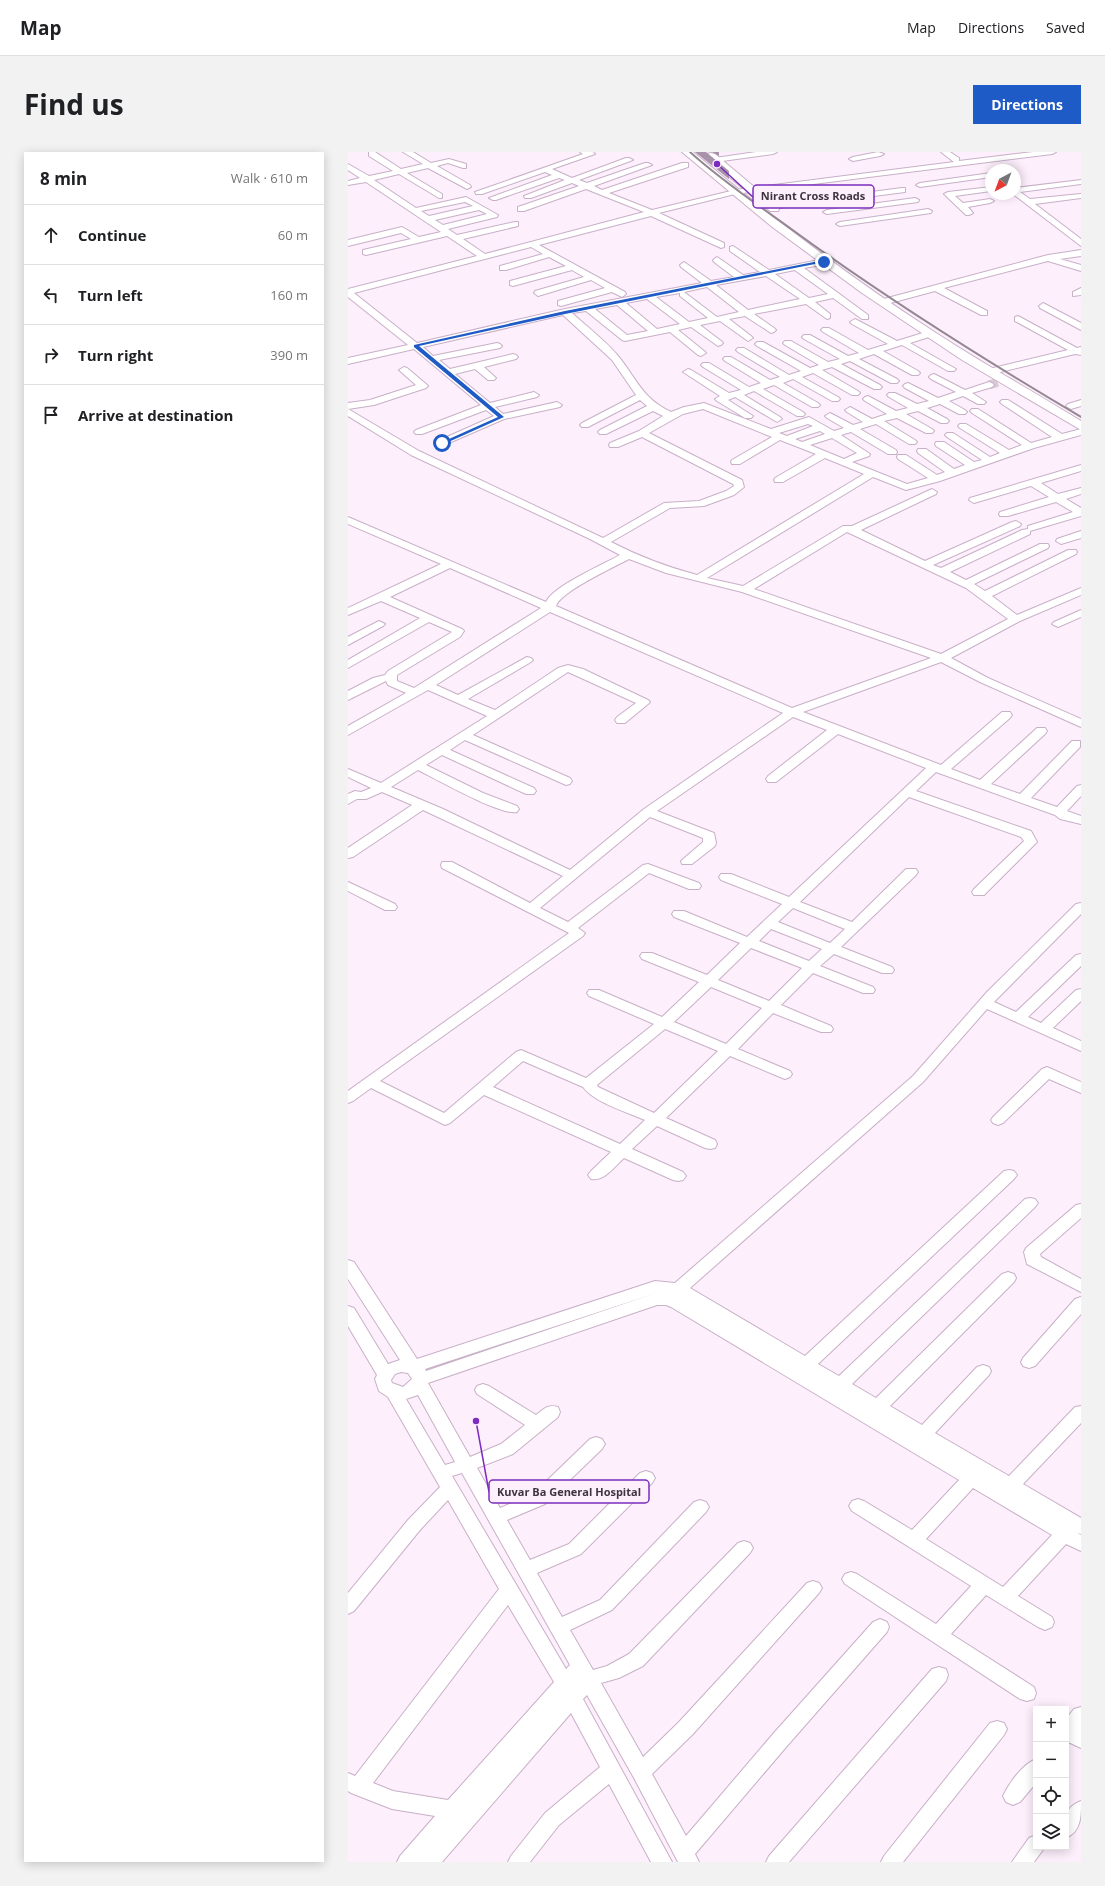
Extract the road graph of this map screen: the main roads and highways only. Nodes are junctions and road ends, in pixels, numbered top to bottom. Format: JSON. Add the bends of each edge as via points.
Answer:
{"nodes":[{"id":1,"x":687,"y":152,"type":"edge"},
{"id":2,"x":706,"y":152,"type":"edge"},
{"id":3,"x":817,"y":241,"type":"dead end"},
{"id":4,"x":888,"y":291,"type":"dead end"},
{"id":5,"x":912,"y":308,"type":"dead end"},
{"id":6,"x":990,"y":357,"type":"dead end"},
{"id":7,"x":1020,"y":375,"type":"dead end"},
{"id":8,"x":1004,"y":376,"type":"junction"},
{"id":9,"x":1058,"y":398,"type":"dead end"},
{"id":10,"x":1078,"y":407,"type":"edge"},
{"id":11,"x":1081,"y":426,"type":"edge"}],
"edges":[{"from":1,"to":8,"type":"main road","via":[[824,262],[929,334],[992,372]]},
{"from":2,"to":3,"type":"main road"},
{"from":4,"to":5,"type":"main road"},
{"from":6,"to":8,"type":"main road"},
{"from":7,"to":8,"type":"main road"},
{"from":8,"to":11,"type":"main road"},
{"from":9,"to":10,"type":"main road"}]}
